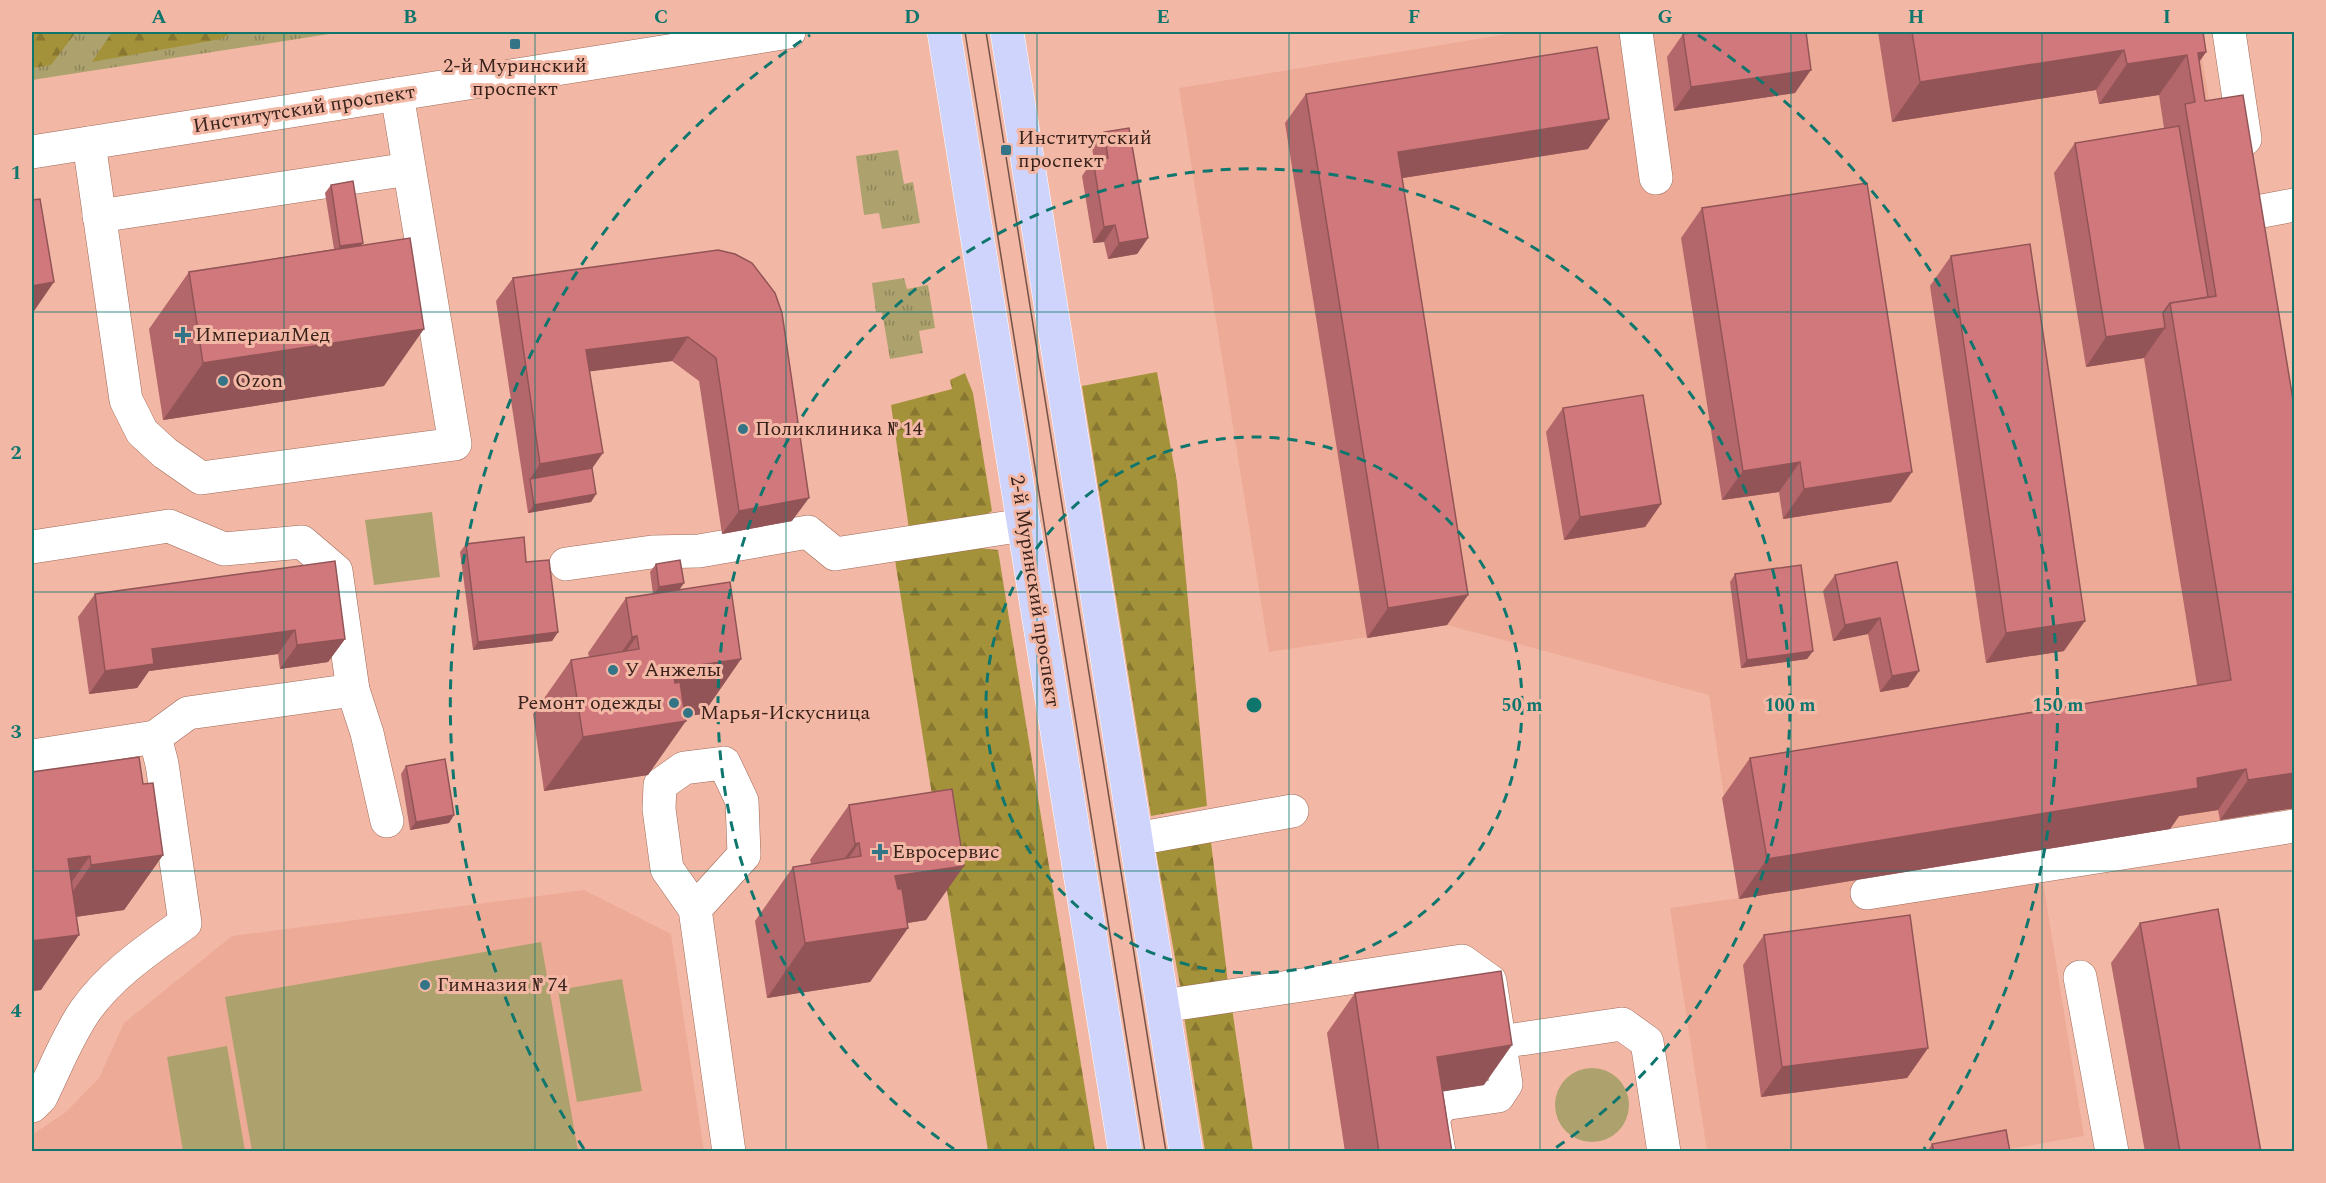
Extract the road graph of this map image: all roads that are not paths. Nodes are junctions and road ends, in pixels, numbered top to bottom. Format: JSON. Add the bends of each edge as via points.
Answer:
{"nodes":[{"id":1,"x":789,"y":32,"type":"edge"},
{"id":2,"x":944,"y":32,"type":"edge"},
{"id":3,"x":1007,"y":32,"type":"edge"},
{"id":4,"x":1635,"y":32,"type":"edge"},
{"id":5,"x":2229,"y":32,"type":"edge"},
{"id":6,"x":397,"y":94,"type":"junction"},
{"id":7,"x":88,"y":143,"type":"junction"},
{"id":8,"x":32,"y":152,"type":"edge"},
{"id":9,"x":410,"y":169,"type":"junction"},
{"id":10,"x":1656,"y":178,"type":"dead end"},
{"id":11,"x":2295,"y":205,"type":"edge"},
{"id":12,"x":2257,"y":213,"type":"junction"},
{"id":13,"x":99,"y":216,"type":"junction"},
{"id":14,"x":2262,"y":247,"type":"edge"},
{"id":15,"x":1024,"y":525,"type":"junction"},
{"id":16,"x":32,"y":547,"type":"edge"},
{"id":17,"x":566,"y":564,"type":"dead end"},
{"id":18,"x":353,"y":690,"type":"junction"},
{"id":19,"x":154,"y":737,"type":"junction"},
{"id":20,"x":32,"y":756,"type":"edge"},
{"id":21,"x":1292,"y":811,"type":"dead end"},
{"id":22,"x":387,"y":821,"type":"dead end"},
{"id":23,"x":2295,"y":826,"type":"edge"},
{"id":24,"x":1136,"y":839,"type":"junction"},
{"id":25,"x":1867,"y":893,"type":"dead end"},
{"id":26,"x":695,"y":909,"type":"dead end"},
{"id":27,"x":2080,"y":977,"type":"dead end"},
{"id":28,"x":1163,"y":1006,"type":"junction"},
{"id":29,"x":1500,"y":1042,"type":"junction"},
{"id":30,"x":32,"y":1106,"type":"edge"},
{"id":31,"x":729,"y":1152,"type":"edge"},
{"id":32,"x":1125,"y":1152,"type":"edge"},
{"id":33,"x":1186,"y":1152,"type":"edge"},
{"id":34,"x":1439,"y":1152,"type":"edge"},
{"id":35,"x":1664,"y":1152,"type":"edge"},
{"id":36,"x":2112,"y":1152,"type":"edge"}],
"edges":[{"from":1,"to":6,"type":"street","name":"Институтский проспект"},
{"from":2,"to":15,"type":"main road","name":"2-й Муринский проспект"},
{"from":3,"to":24,"type":"main road"},
{"from":4,"to":10,"type":"street"},
{"from":5,"to":12,"type":"street"},
{"from":6,"to":7,"type":"street","name":"Институтский проспект"},
{"from":6,"to":9,"type":"street"},
{"from":7,"to":8,"type":"street","name":"Институтский проспект"},
{"from":7,"to":13,"type":"street"},
{"from":9,"to":13,"type":"street"},
{"from":9,"to":13,"type":"street","via":[[455,444],[201,478],[142,432],[126,400]]},
{"from":11,"to":12,"type":"street"},
{"from":12,"to":14,"type":"street"},
{"from":15,"to":17,"type":"street","via":[[835,554],[808,532],[699,551],[652,552]]},
{"from":15,"to":32,"type":"main road","name":"2-й Муринский проспект"},
{"from":16,"to":18,"type":"street","via":[[169,526],[225,549],[302,542],[336,571]]},
{"from":18,"to":19,"type":"street","via":[[188,713]]},
{"from":18,"to":22,"type":"street"},
{"from":19,"to":20,"type":"street"},
{"from":19,"to":30,"type":"street","via":[[162,764],[184,923],[101,990],[84,1012],[41,1097]]},
{"from":21,"to":24,"type":"street"},
{"from":23,"to":25,"type":"street"},
{"from":24,"to":28,"type":"main road"},
{"from":26,"to":31,"type":"street"},
{"from":27,"to":36,"type":"street"},
{"from":28,"to":29,"type":"street","via":[[1462,961],[1490,981]]},
{"from":28,"to":33,"type":"main road"},
{"from":29,"to":34,"type":"street","via":[[1506,1084],[1498,1096],[1443,1104],[1433,1118]]},
{"from":29,"to":35,"type":"street","via":[[1622,1024],[1647,1042]]}]}
